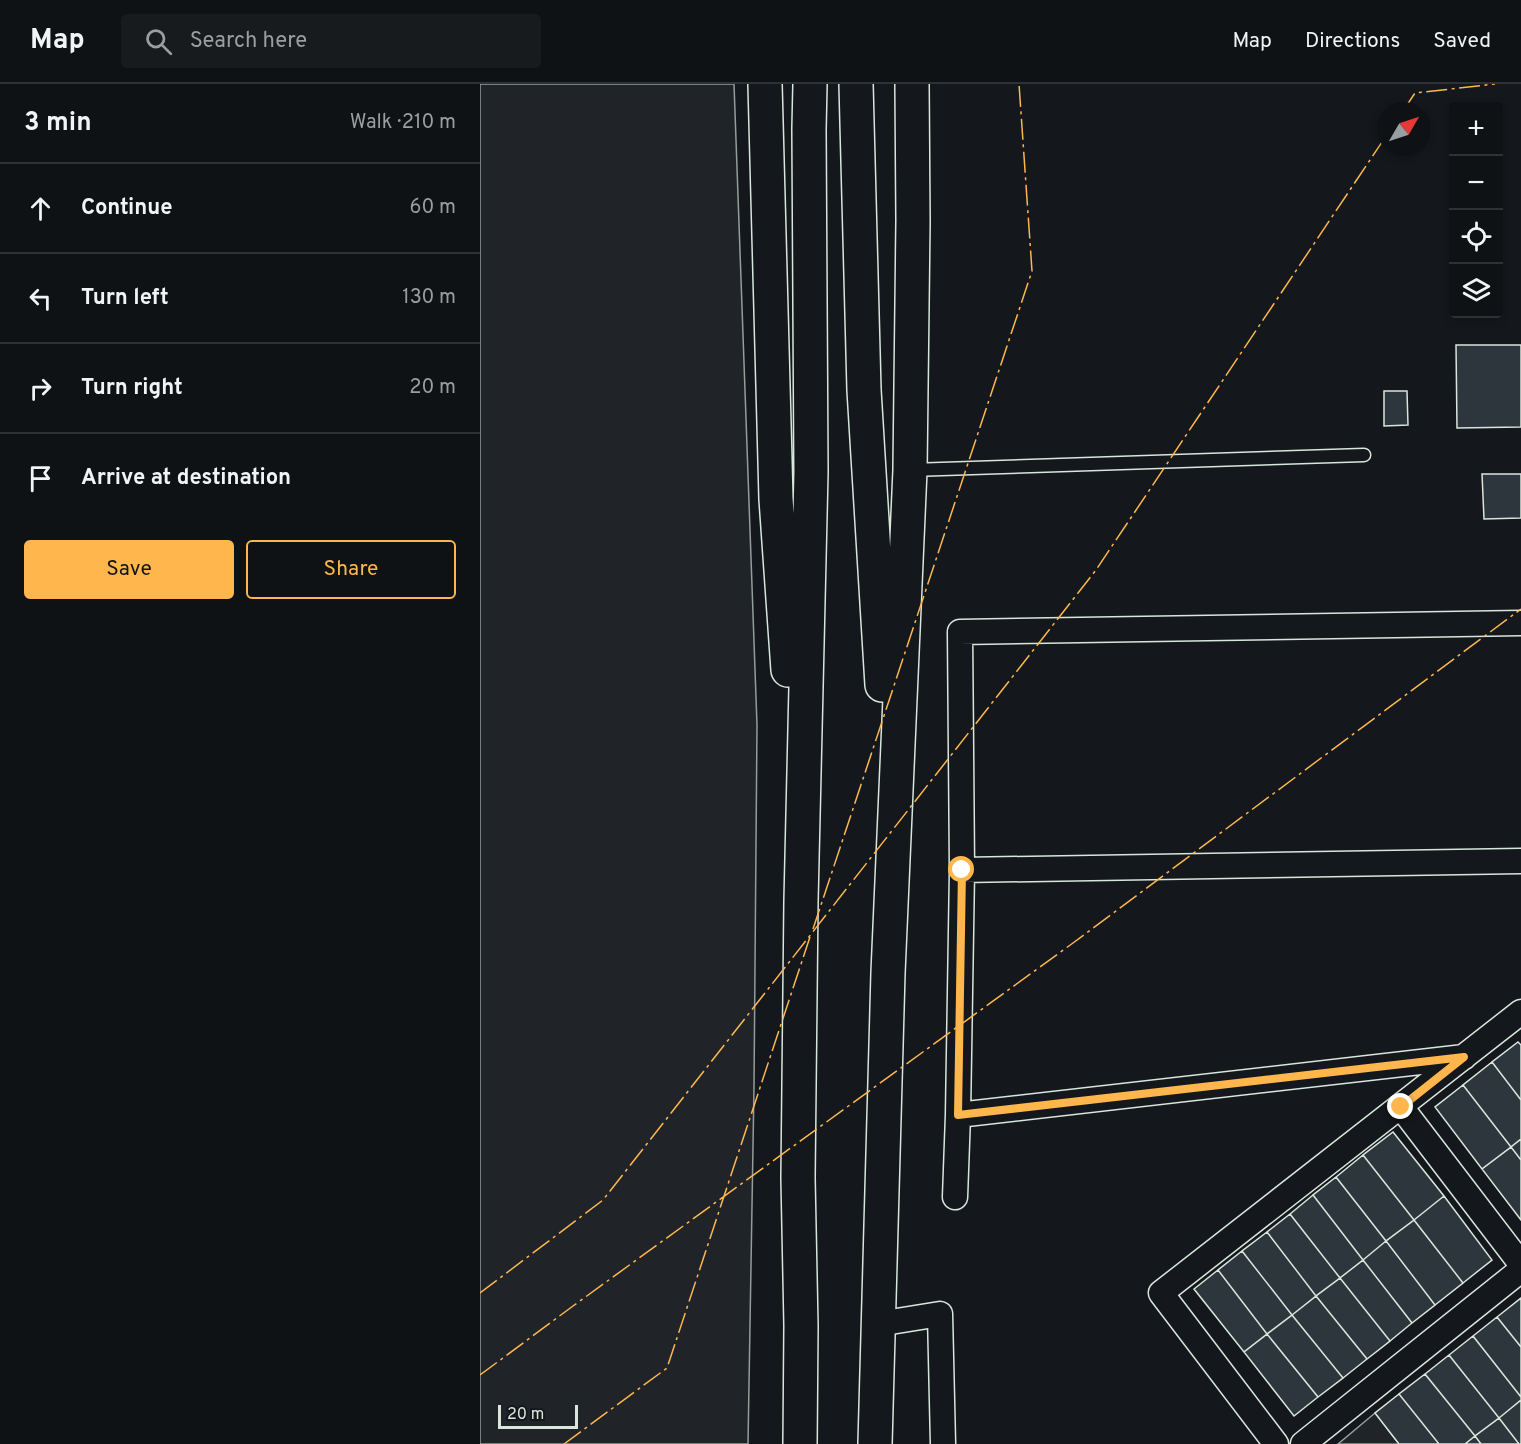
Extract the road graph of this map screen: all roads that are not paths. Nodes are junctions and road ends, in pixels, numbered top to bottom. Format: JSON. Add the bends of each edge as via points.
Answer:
{"nodes":[{"id":1,"x":765,"y":84,"type":"edge"},
{"id":2,"x":810,"y":84,"type":"edge"},
{"id":3,"x":856,"y":84,"type":"edge"},
{"id":4,"x":912,"y":84,"type":"edge"},
{"id":5,"x":1364,"y":455,"type":"dead end"},
{"id":6,"x":910,"y":470,"type":"junction"},
{"id":7,"x":1521,"y":623,"type":"edge"},
{"id":8,"x":893,"y":860,"type":"junction"},
{"id":9,"x":1521,"y":861,"type":"edge"},
{"id":10,"x":802,"y":869,"type":"junction"},
{"id":11,"x":962,"y":870,"type":"junction"},
{"id":12,"x":1521,"y":1012,"type":"edge"},
{"id":13,"x":1464,"y":1057,"type":"junction"},
{"id":14,"x":1401,"y":1107,"type":"junction"},
{"id":15,"x":958,"y":1115,"type":"junction"},
{"id":16,"x":955,"y":1197,"type":"dead end"},
{"id":17,"x":1521,"y":1263,"type":"edge"},
{"id":18,"x":1521,"y":1270,"type":"edge"},
{"id":19,"x":878,"y":1324,"type":"junction"},
{"id":20,"x":800,"y":1444,"type":"edge"},
{"id":21,"x":875,"y":1444,"type":"edge"},
{"id":22,"x":943,"y":1444,"type":"edge"},
{"id":23,"x":1276,"y":1444,"type":"edge"},
{"id":24,"x":1303,"y":1444,"type":"edge"}],
"edges":[{"from":1,"to":10,"type":"highway","via":[[776,499]]},
{"from":2,"to":10,"type":"highway","via":[[812,472]]},
{"from":3,"to":8,"type":"highway","via":[[864,390]]},
{"from":4,"to":6,"type":"highway"},
{"from":5,"to":6,"type":"lane"},
{"from":6,"to":8,"type":"highway"},
{"from":7,"to":11,"type":"street","via":[[960,632]]},
{"from":8,"to":19,"type":"highway"},
{"from":9,"to":11,"type":"street"},
{"from":10,"to":20,"type":"highway"},
{"from":11,"to":15,"type":"street"},
{"from":12,"to":13,"type":"street"},
{"from":13,"to":14,"type":"street"},
{"from":13,"to":15,"type":"street"},
{"from":14,"to":17,"type":"street"},
{"from":14,"to":23,"type":"street","via":[[1161,1293]]},
{"from":15,"to":16,"type":"street"},
{"from":18,"to":24,"type":"street"},
{"from":19,"to":21,"type":"highway"},
{"from":19,"to":22,"type":"street","via":[[940,1314]]}]}
